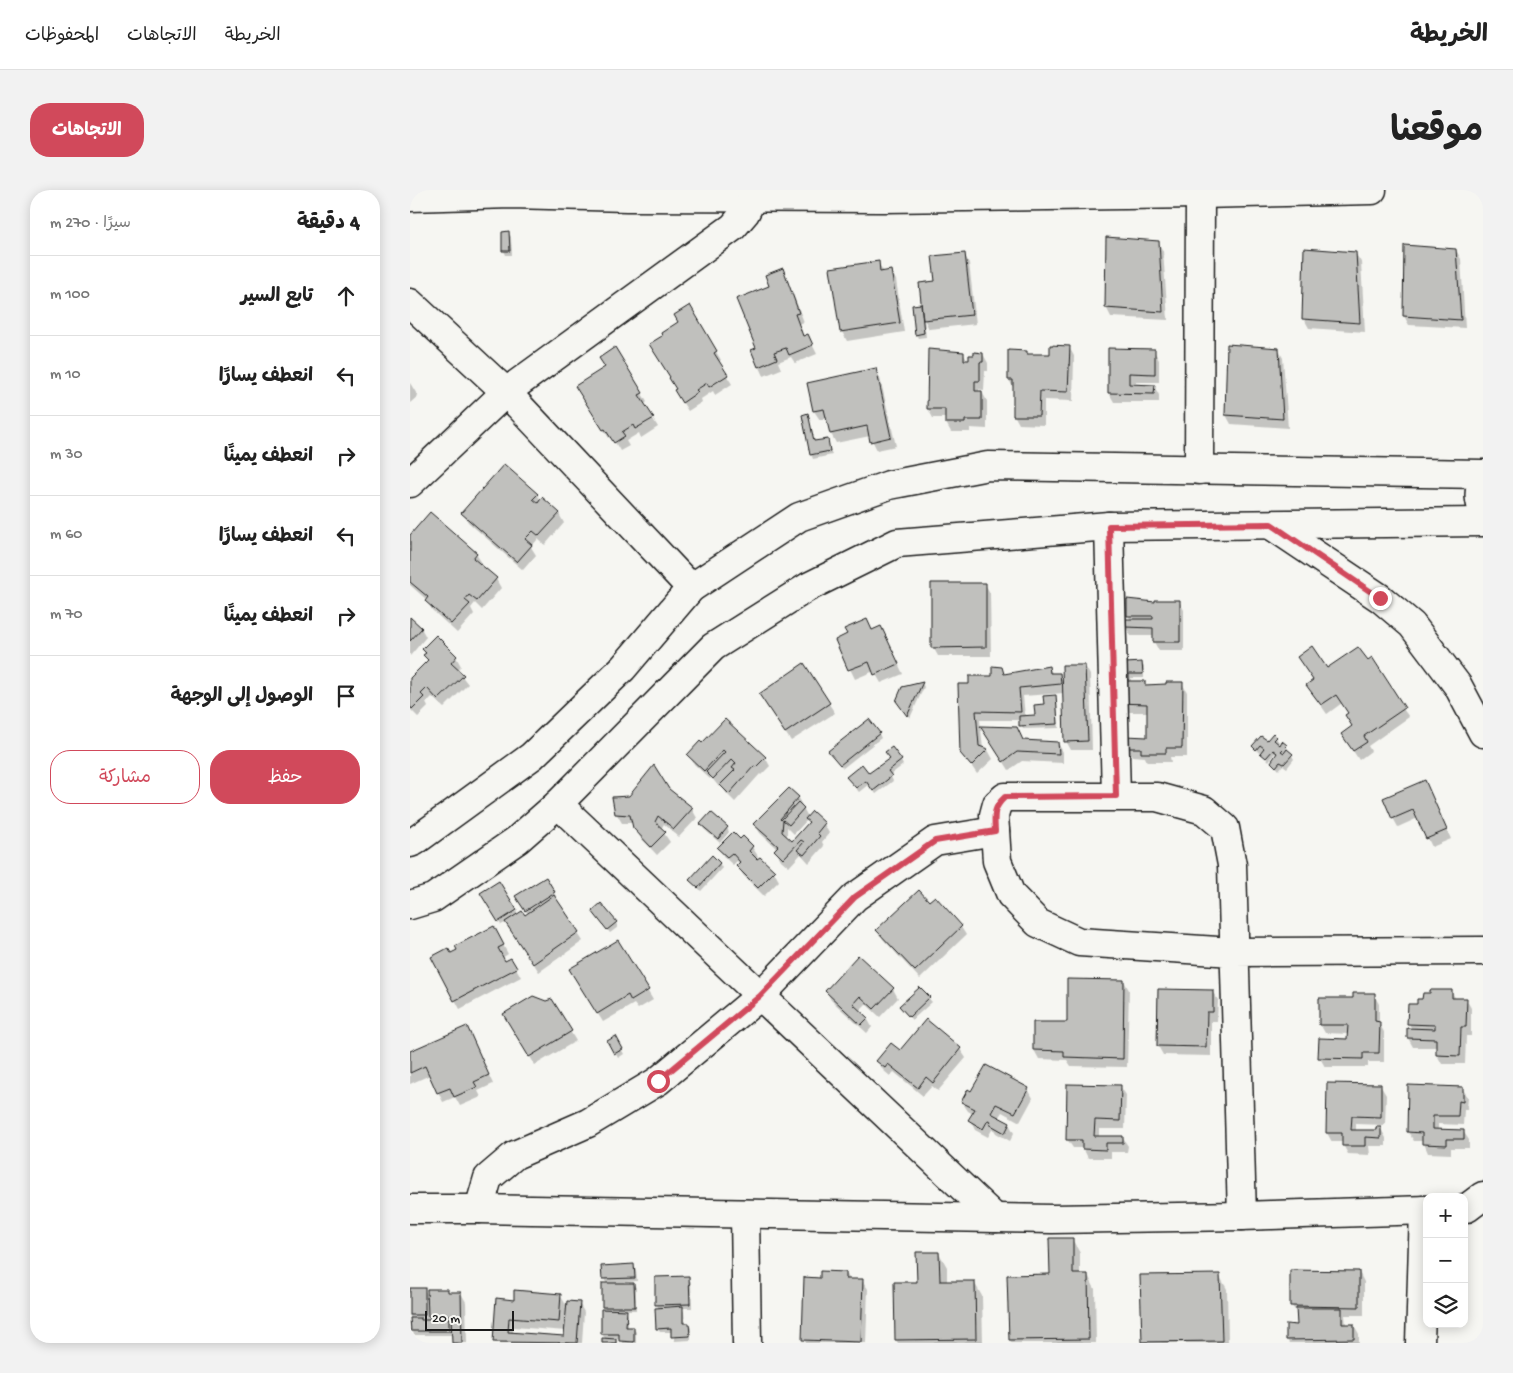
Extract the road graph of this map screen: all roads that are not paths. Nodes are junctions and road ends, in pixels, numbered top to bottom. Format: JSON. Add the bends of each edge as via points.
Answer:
{"nodes":[{"id":1,"x":1372,"y":190,"type":"edge"},
{"id":2,"x":511,"y":192,"type":"edge"},
{"id":3,"x":1232,"y":192,"type":"edge"},
{"id":4,"x":884,"y":194,"type":"edge"},
{"id":5,"x":1200,"y":194,"type":"junction"},
{"id":6,"x":410,"y":197,"type":"edge"},
{"id":7,"x":753,"y":197,"type":"junction"},
{"id":8,"x":410,"y":303,"type":"edge"},
{"id":9,"x":506,"y":392,"type":"junction"},
{"id":10,"x":1199,"y":470,"type":"junction"},
{"id":11,"x":1483,"y":474,"type":"edge"},
{"id":12,"x":1483,"y":482,"type":"edge"},
{"id":13,"x":410,"y":483,"type":"edge"},
{"id":14,"x":1483,"y":512,"type":"edge"},
{"id":15,"x":1483,"y":522,"type":"edge"},
{"id":16,"x":1271,"y":524,"type":"junction"},
{"id":17,"x":1109,"y":526,"type":"junction"},
{"id":18,"x":691,"y":588,"type":"junction"},
{"id":19,"x":1483,"y":733,"type":"edge"},
{"id":20,"x":1116,"y":796,"type":"junction"},
{"id":21,"x":558,"y":804,"type":"junction"},
{"id":22,"x":995,"y":831,"type":"junction"},
{"id":23,"x":410,"y":843,"type":"edge"},
{"id":24,"x":410,"y":905,"type":"edge"},
{"id":25,"x":1483,"y":951,"type":"edge"},
{"id":26,"x":1233,"y":952,"type":"junction"},
{"id":27,"x":760,"y":996,"type":"junction"},
{"id":28,"x":1483,"y":1196,"type":"edge"},
{"id":29,"x":1468,"y":1207,"type":"edge"},
{"id":30,"x":410,"y":1209,"type":"edge"},
{"id":31,"x":479,"y":1209,"type":"junction"},
{"id":32,"x":1423,"y":1210,"type":"edge"},
{"id":33,"x":745,"y":1214,"type":"junction"},
{"id":34,"x":1242,"y":1216,"type":"junction"},
{"id":35,"x":995,"y":1218,"type":"junction"},
{"id":36,"x":1424,"y":1238,"type":"edge"},
{"id":37,"x":746,"y":1343,"type":"edge"},
{"id":38,"x":1420,"y":1343,"type":"edge"}],
"edges":[{"from":1,"to":3,"type":"street"},
{"from":2,"to":6,"type":"street"},
{"from":2,"to":7,"type":"street","via":[[627,197]]},
{"from":3,"to":5,"type":"street"},
{"from":4,"to":5,"type":"street"},
{"from":4,"to":7,"type":"street"},
{"from":5,"to":10,"type":"street"},
{"from":7,"to":9,"type":"street","via":[[733,227]]},
{"from":8,"to":9,"type":"street"},
{"from":9,"to":13,"type":"street"},
{"from":9,"to":18,"type":"street"},
{"from":10,"to":11,"type":"street"},
{"from":10,"to":18,"type":"street","via":[[988,466],[889,485],[799,517]]},
{"from":12,"to":14,"type":"street","via":[[1479,498]]},
{"from":15,"to":16,"type":"street"},
{"from":16,"to":17,"type":"street"},
{"from":16,"to":19,"type":"street","via":[[1380,598],[1412,625],[1458,686]]},
{"from":17,"to":20,"type":"street"},
{"from":17,"to":21,"type":"street","via":[[898,542],[808,587],[713,647]]},
{"from":18,"to":23,"type":"street","via":[[622,668],[532,756]]},
{"from":20,"to":22,"type":"street","via":[[1005,797],[997,804]]},
{"from":20,"to":26,"type":"street","via":[[1157,797],[1204,810],[1225,828],[1232,865]]},
{"from":21,"to":24,"type":"street","via":[[517,840],[433,898]]},
{"from":21,"to":27,"type":"street"},
{"from":22,"to":26,"type":"street","via":[[997,861],[1011,895],[1038,923],[1078,942]]},
{"from":22,"to":27,"type":"street","via":[[935,841],[903,863],[855,897]]},
{"from":25,"to":26,"type":"street"},
{"from":26,"to":34,"type":"street"},
{"from":27,"to":31,"type":"street","via":[[658,1081],[588,1123],[515,1155],[488,1178]]},
{"from":27,"to":35,"type":"street"},
{"from":28,"to":29,"type":"street"},
{"from":30,"to":31,"type":"street"},
{"from":31,"to":33,"type":"street"},
{"from":32,"to":34,"type":"street"},
{"from":33,"to":35,"type":"street"},
{"from":33,"to":37,"type":"street"},
{"from":34,"to":35,"type":"street"},
{"from":36,"to":38,"type":"street"}]}
